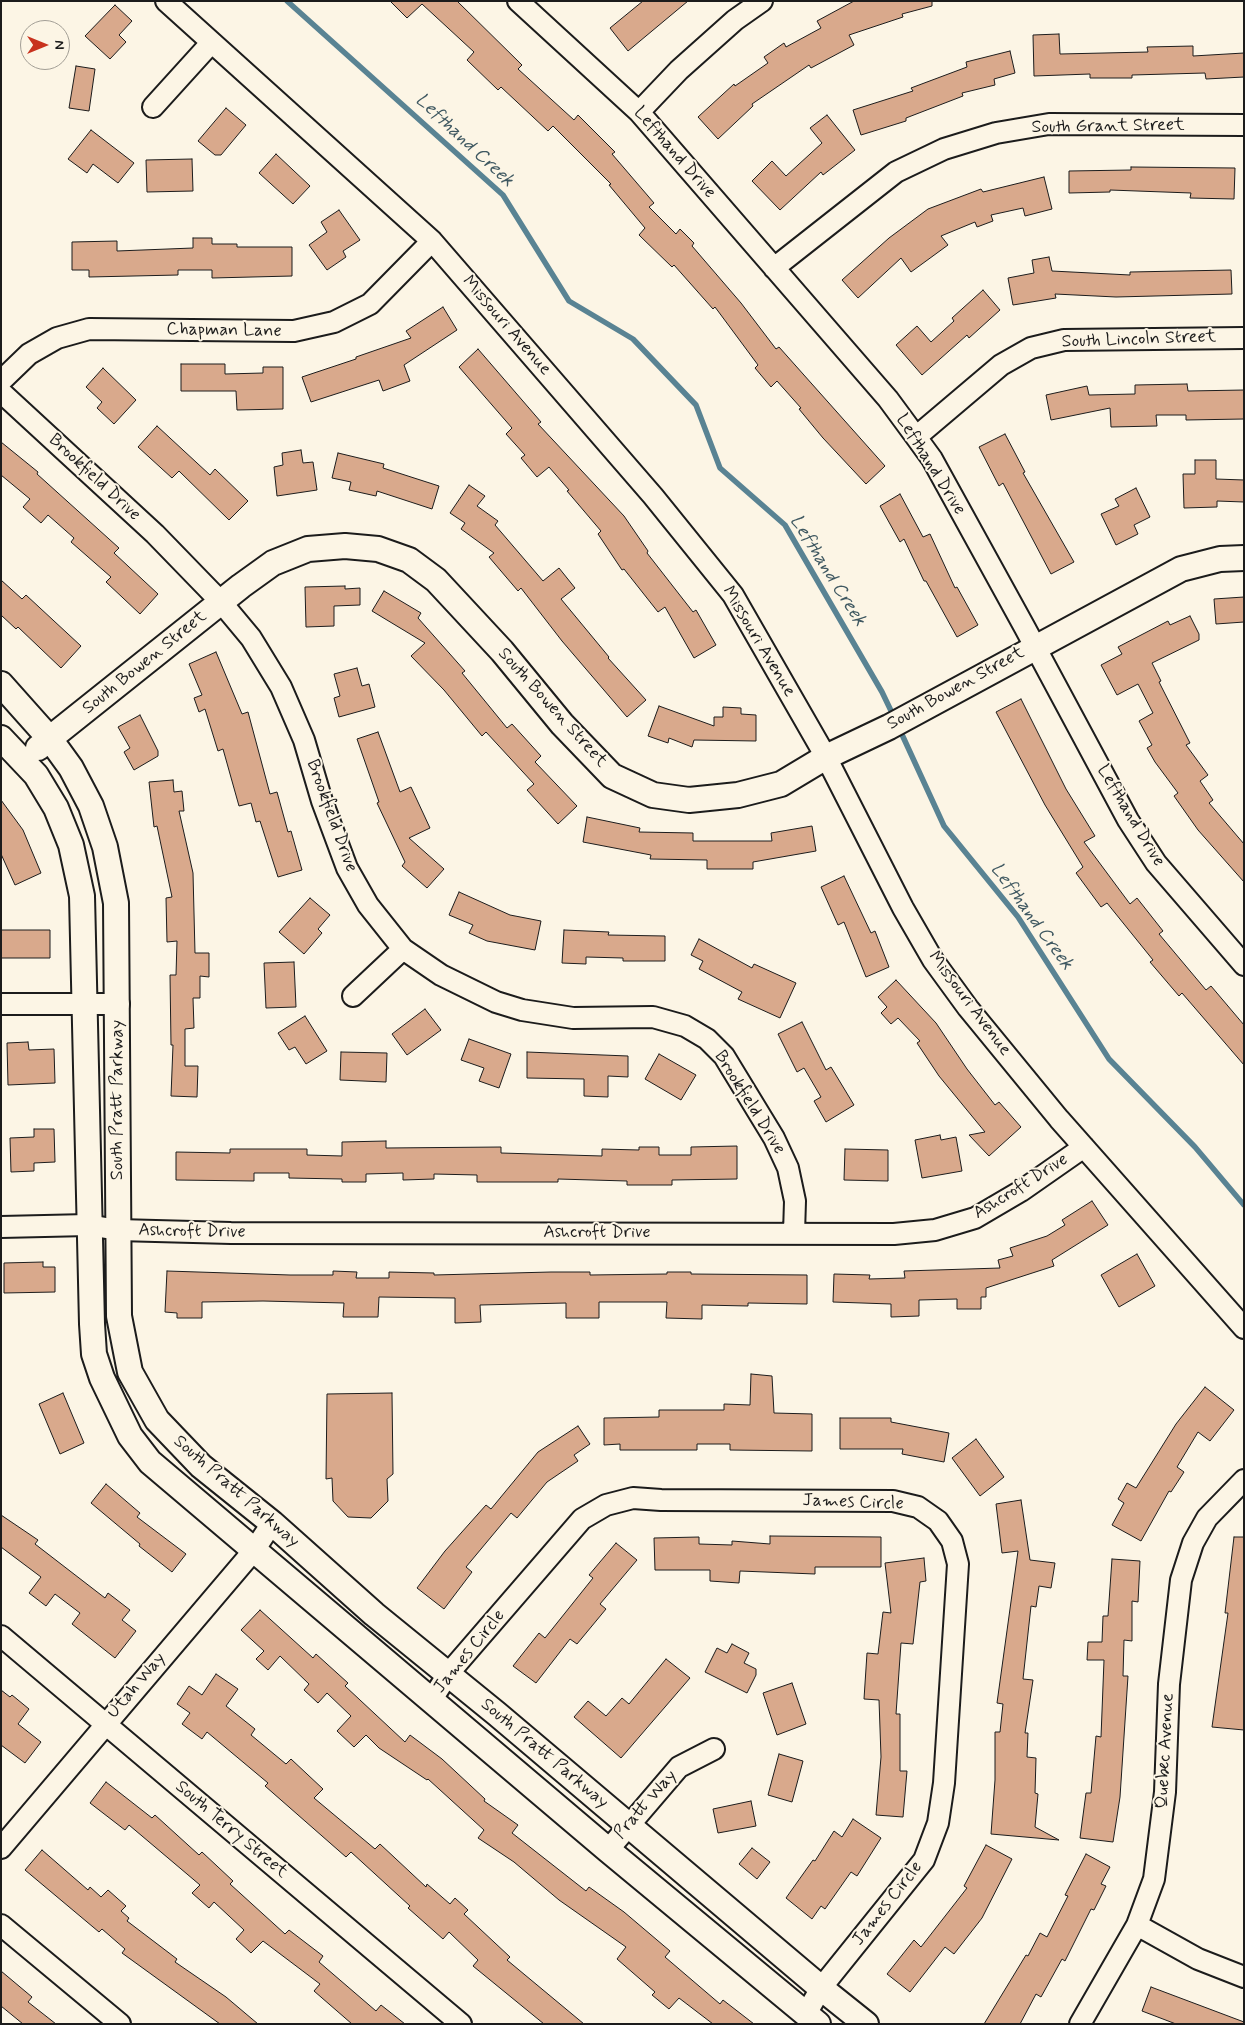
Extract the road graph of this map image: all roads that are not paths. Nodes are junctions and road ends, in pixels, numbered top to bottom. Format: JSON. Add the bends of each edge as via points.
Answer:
{"nodes":[{"id":1,"x":166,"y":1,"type":"edge"},
{"id":2,"x":518,"y":1,"type":"edge"},
{"id":3,"x":762,"y":1,"type":"edge"},
{"id":4,"x":211,"y":43,"type":"junction"},
{"id":5,"x":153,"y":107,"type":"dead end"},
{"id":6,"x":640,"y":112,"type":"junction"},
{"id":7,"x":1244,"y":125,"type":"edge"},
{"id":8,"x":432,"y":241,"type":"junction"},
{"id":9,"x":774,"y":268,"type":"junction"},
{"id":10,"x":1244,"y":338,"type":"edge"},
{"id":11,"x":1,"y":382,"type":"edge"},
{"id":12,"x":1,"y":392,"type":"edge"},
{"id":13,"x":916,"y":436,"type":"junction"},
{"id":14,"x":1244,"y":558,"type":"edge"},
{"id":15,"x":221,"y":602,"type":"junction"},
{"id":16,"x":1035,"y":646,"type":"junction"},
{"id":17,"x":1,"y":684,"type":"edge"},
{"id":18,"x":1,"y":738,"type":"edge"},
{"id":19,"x":50,"y":739,"type":"junction"},
{"id":20,"x":826,"y":757,"type":"junction"},
{"id":21,"x":24,"y":760,"type":"junction"},
{"id":22,"x":403,"y":949,"type":"junction"},
{"id":23,"x":1244,"y":964,"type":"edge"},
{"id":24,"x":352,"y":996,"type":"dead end"},
{"id":25,"x":1,"y":1004,"type":"edge"},
{"id":26,"x":119,"y":1004,"type":"junction"},
{"id":27,"x":86,"y":1005,"type":"junction"},
{"id":28,"x":1084,"y":1147,"type":"junction"},
{"id":29,"x":88,"y":1225,"type":"junction"},
{"id":30,"x":1,"y":1227,"type":"edge"},
{"id":31,"x":118,"y":1230,"type":"junction"},
{"id":32,"x":794,"y":1233,"type":"junction"},
{"id":33,"x":1244,"y":1328,"type":"edge"},
{"id":34,"x":1244,"y":1480,"type":"edge"},
{"id":35,"x":272,"y":1523,"type":"junction"},
{"id":36,"x":255,"y":1549,"type":"junction"},
{"id":37,"x":1,"y":1636,"type":"edge"},
{"id":38,"x":448,"y":1674,"type":"junction"},
{"id":39,"x":431,"y":1701,"type":"junction"},
{"id":40,"x":106,"y":1723,"type":"junction"},
{"id":41,"x":714,"y":1749,"type":"dead end"},
{"id":42,"x":628,"y":1826,"type":"junction"},
{"id":43,"x":1,"y":1848,"type":"edge"},
{"id":44,"x":608,"y":1850,"type":"junction"},
{"id":45,"x":1,"y":1925,"type":"edge"},
{"id":46,"x":1137,"y":1925,"type":"junction"},
{"id":47,"x":1244,"y":1977,"type":"edge"},
{"id":48,"x":821,"y":1988,"type":"junction"},
{"id":49,"x":812,"y":2019,"type":"edge"},
{"id":50,"x":120,"y":2024,"type":"edge"},
{"id":51,"x":461,"y":2024,"type":"edge"},
{"id":52,"x":866,"y":2024,"type":"edge"},
{"id":53,"x":1080,"y":2024,"type":"edge"}],
"edges":[{"from":1,"to":4,"type":"street","name":"Missouri Avenue"},
{"from":2,"to":6,"type":"street","name":"Lefthand Drive"},
{"from":3,"to":6,"type":"street","via":[[735,20],[679,70]]},
{"from":4,"to":5,"type":"street"},
{"from":4,"to":8,"type":"street","name":"Missouri Avenue"},
{"from":6,"to":9,"type":"street","name":"Lefthand Drive"},
{"from":7,"to":9,"type":"street","name":"South Grant Street","via":[[1049,124],[996,133],[944,149],[896,172]]},
{"from":8,"to":11,"type":"street","name":"Chapman Lane","via":[[370,304],[334,322],[294,332],[89,329],[57,338],[28,354]]},
{"from":8,"to":20,"type":"street","name":"Missouri Avenue","via":[[653,496],[733,595]]},
{"from":9,"to":13,"type":"street","name":"Lefthand Drive","via":[[888,398]]},
{"from":10,"to":13,"type":"street","name":"South Lincoln Street","via":[[1064,340],[1031,348],[1001,365]]},
{"from":12,"to":15,"type":"street","name":"Brookfield Drive","via":[[155,534]]},
{"from":13,"to":16,"type":"street","name":"Lefthand Drive","via":[[932,459]]},
{"from":14,"to":16,"type":"street","name":"South Bowen Street","via":[[1220,559],[1181,569]]},
{"from":15,"to":19,"type":"street","name":"South Bowen Street"},
{"from":15,"to":20,"type":"street","name":"South Bowen Street","via":[[273,563],[308,549],[345,546],[378,549],[409,560],[436,580],[502,651],[562,724],[612,776],[628,785],[653,795],[689,800],[738,795],[781,784]]},
{"from":15,"to":22,"type":"street","name":"Brookfield Drive","via":[[251,638],[281,687],[304,740],[347,868],[368,905]]},
{"from":16,"to":20,"type":"street","name":"South Bowen Street","via":[[889,727]]},
{"from":16,"to":23,"type":"street","name":"Lefthand Drive","via":[[1128,820],[1156,863]]},
{"from":17,"to":19,"type":"street","name":"South Pratt Parkway"},
{"from":18,"to":21,"type":"street","name":"South Pratt Parkway"},
{"from":19,"to":21,"type":"street","name":"South Bowen Street"},
{"from":19,"to":26,"type":"street","name":"South Pratt Parkway","via":[[71,768],[91,806],[105,847],[116,903]]},
{"from":20,"to":28,"type":"street","name":"Missouri Avenue","via":[[933,960],[968,1008]]},
{"from":21,"to":27,"type":"street","name":"South Pratt Parkway","via":[[56,808],[71,845],[82,896]]},
{"from":22,"to":24,"type":"street"},
{"from":22,"to":32,"type":"street","name":"Brookfield Drive","via":[[441,975],[496,1002],[522,1010],[572,1018],[653,1017],[685,1026],[707,1039],[724,1056],[774,1138],[788,1168],[795,1201]]},
{"from":25,"to":27,"type":"street"},
{"from":26,"to":27,"type":"street"},
{"from":26,"to":31,"type":"street","name":"South Pratt Parkway"},
{"from":27,"to":29,"type":"street","name":"South Pratt Parkway"},
{"from":28,"to":32,"type":"street","name":"Ashcroft Drive","via":[[975,1218],[935,1230],[894,1234]]},
{"from":28,"to":33,"type":"street","name":"Missouri Avenue"},
{"from":29,"to":30,"type":"street","name":"Ashcroft Drive"},
{"from":29,"to":31,"type":"street","name":"Ashcroft Drive"},
{"from":29,"to":36,"type":"street","name":"South Pratt Parkway","via":[[94,1354],[112,1402],[130,1436],[150,1462]]},
{"from":31,"to":32,"type":"street","name":"Ashcroft Drive"},
{"from":31,"to":35,"type":"street","name":"South Pratt Parkway","via":[[119,1316],[130,1372],[157,1420],[201,1466]]},
{"from":34,"to":46,"type":"street","name":"Quebec Avenue","via":[[1207,1518],[1193,1543],[1181,1580],[1169,1684],[1161,1835],[1154,1879]]},
{"from":35,"to":36,"type":"street","name":"Utah Way"},
{"from":35,"to":38,"type":"street","name":"South Pratt Parkway","via":[[374,1614]]},
{"from":36,"to":39,"type":"street","name":"South Pratt Parkway"},
{"from":36,"to":40,"type":"street","name":"Utah Way"},
{"from":37,"to":40,"type":"street","name":"South Terry Street"},
{"from":38,"to":39,"type":"street","name":"James Circle"},
{"from":38,"to":42,"type":"street","name":"South Pratt Parkway"},
{"from":38,"to":48,"type":"street","name":"James Circle","via":[[582,1519],[606,1505],[633,1498],[893,1501],[918,1507],[938,1521],[952,1540],[958,1564],[944,1783],[938,1823],[924,1860]]},
{"from":39,"to":44,"type":"street","name":"South Pratt Parkway"},
{"from":40,"to":43,"type":"street","name":"Utah Way"},
{"from":40,"to":51,"type":"street","name":"South Terry Street"},
{"from":41,"to":42,"type":"street","name":"Pratt Way","via":[[679,1767]]},
{"from":42,"to":44,"type":"street","name":"Pratt Way"},
{"from":42,"to":48,"type":"street","name":"South Pratt Parkway"},
{"from":44,"to":49,"type":"street","name":"South Pratt Parkway"},
{"from":45,"to":50,"type":"street"},
{"from":46,"to":47,"type":"street","via":[[1198,1959]]},
{"from":46,"to":53,"type":"street","name":"Quebec Avenue"},
{"from":48,"to":49,"type":"street","name":"James Circle"},
{"from":48,"to":52,"type":"street","name":"South Pratt Parkway"}]}
